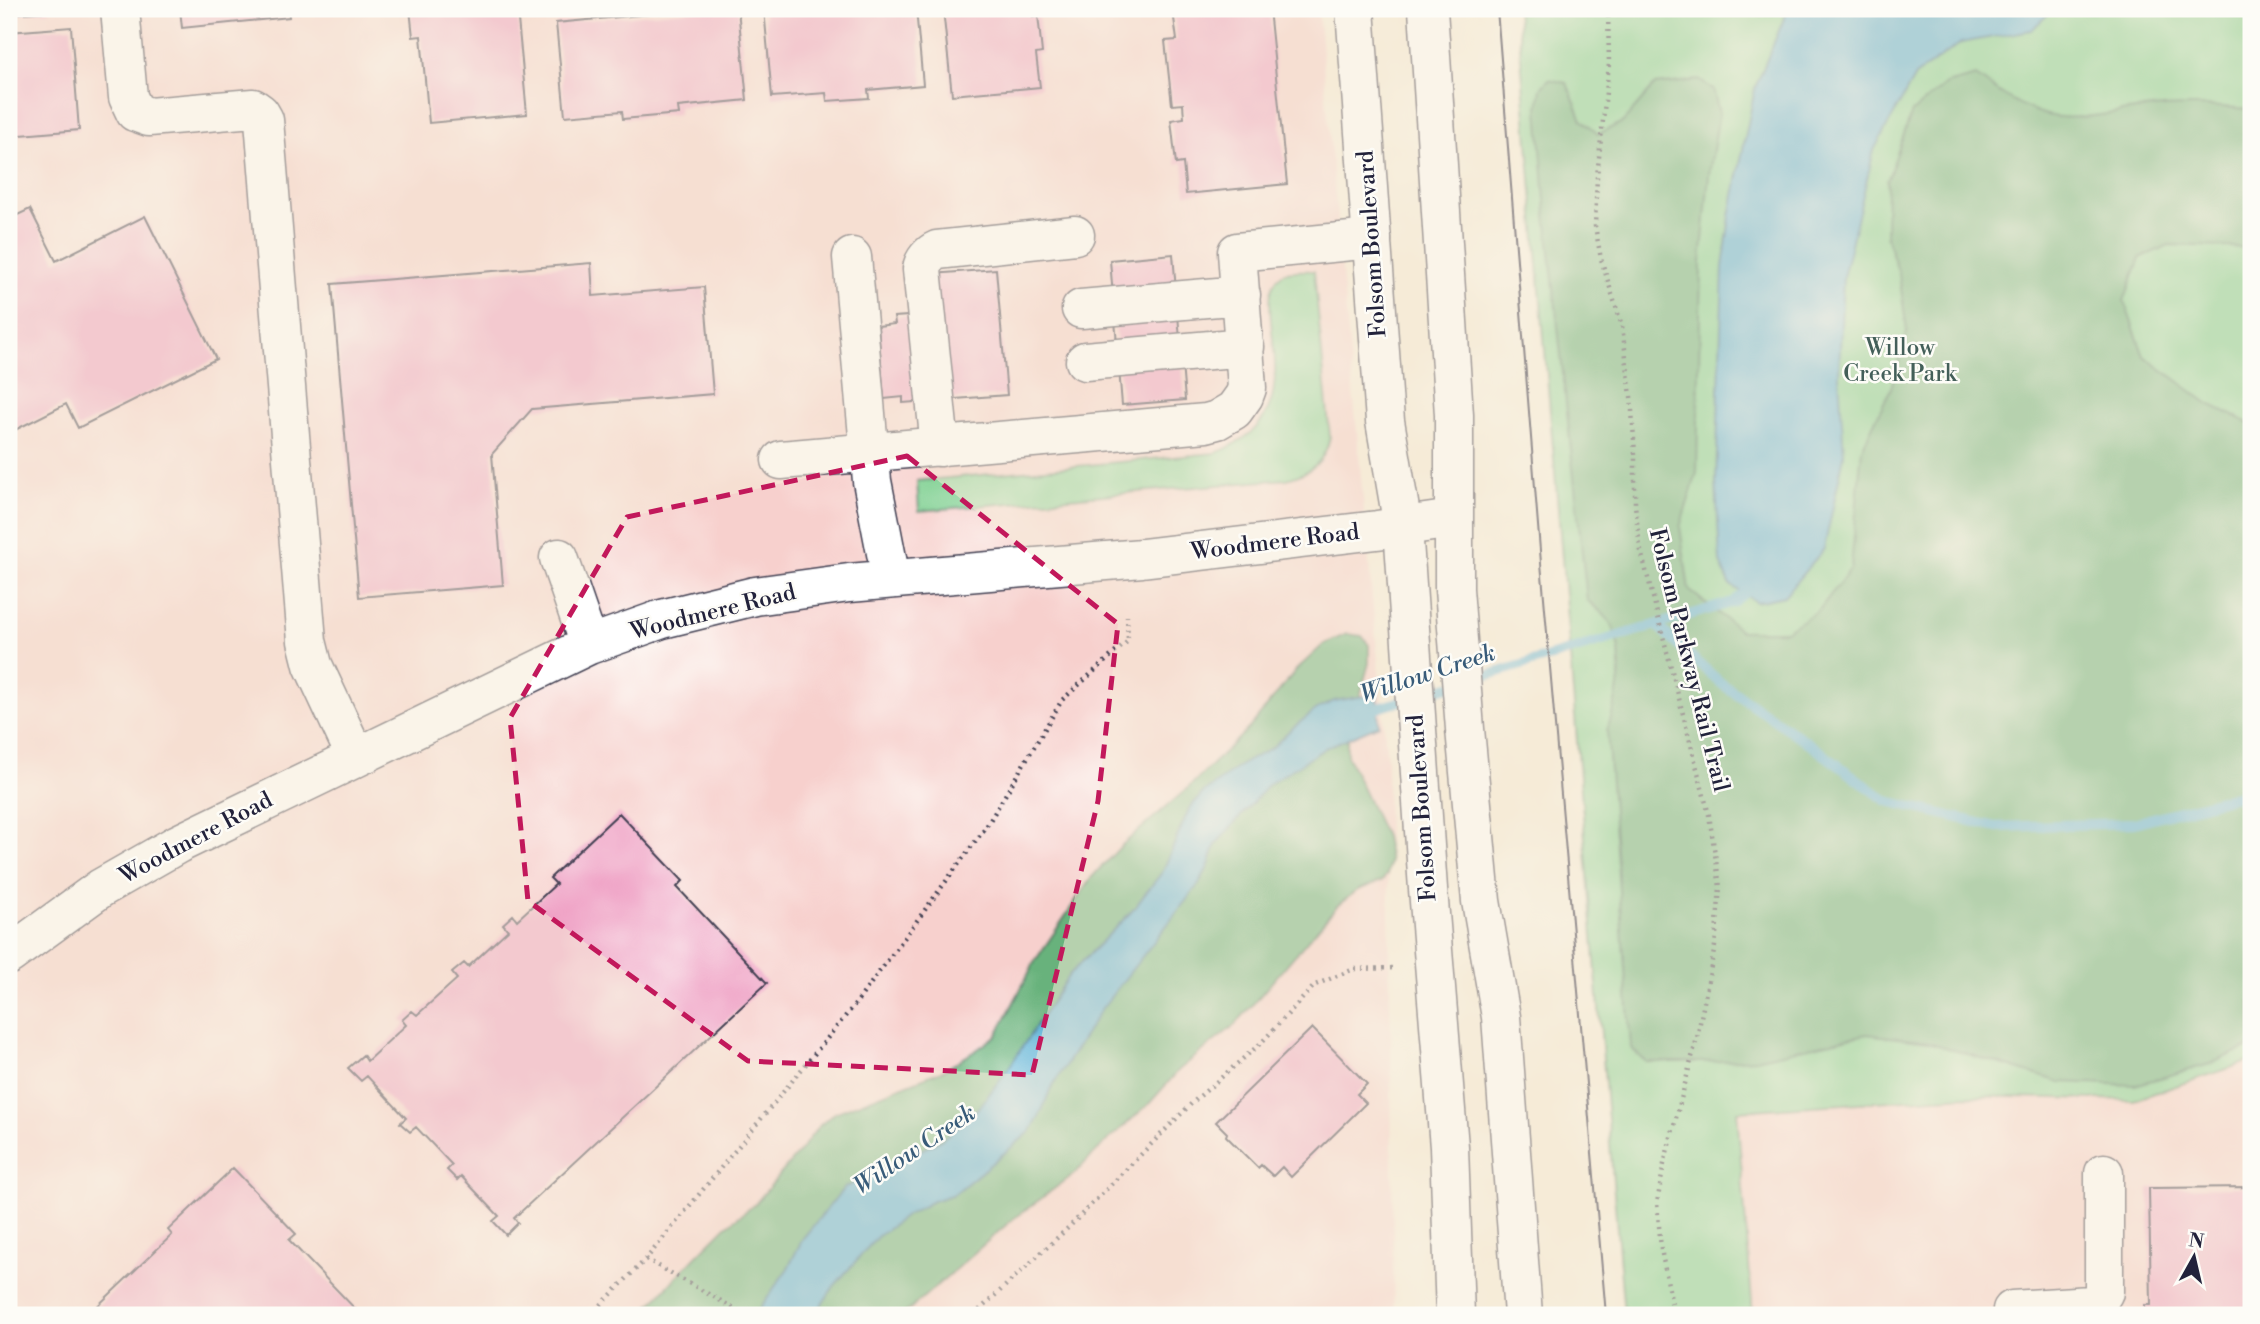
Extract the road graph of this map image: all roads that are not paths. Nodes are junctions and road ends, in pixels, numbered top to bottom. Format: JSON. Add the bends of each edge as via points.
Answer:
{"nodes":[{"id":1,"x":120,"y":9,"type":"edge"},
{"id":2,"x":1355,"y":9,"type":"edge"},
{"id":3,"x":1428,"y":9,"type":"edge"},
{"id":4,"x":1075,"y":235,"type":"dead end"},
{"id":5,"x":1372,"y":239,"type":"junction"},
{"id":6,"x":852,"y":257,"type":"dead end"},
{"id":7,"x":1241,"y":295,"type":"junction"},
{"id":8,"x":1081,"y":309,"type":"dead end"},
{"id":9,"x":1245,"y":347,"type":"junction"},
{"id":10,"x":1085,"y":361,"type":"dead end"},
{"id":11,"x":940,"y":447,"type":"junction"},
{"id":12,"x":870,"y":453,"type":"junction"},
{"id":13,"x":781,"y":460,"type":"dead end"},
{"id":14,"x":1453,"y":519,"type":"junction"},
{"id":15,"x":1403,"y":527,"type":"junction"},
{"id":16,"x":559,"y":558,"type":"dead end"},
{"id":17,"x":891,"y":579,"type":"junction"},
{"id":18,"x":589,"y":645,"type":"junction"},
{"id":19,"x":356,"y":757,"type":"junction"},
{"id":20,"x":9,"y":955,"type":"edge"},
{"id":21,"x":2104,"y":1172,"type":"dead end"},
{"id":22,"x":2012,"y":1310,"type":"dead end"},
{"id":23,"x":1455,"y":1315,"type":"edge"},
{"id":24,"x":1522,"y":1315,"type":"edge"}],
"edges":[{"from":1,"to":19,"type":"main road","via":[[128,97],[135,112],[149,117],[253,108],[264,120],[307,641],[313,665]]},
{"from":2,"to":5,"type":"main road","name":"Folsom Boulevard"},
{"from":3,"to":14,"type":"main road","name":"Folsom Boulevard","via":[[1454,415]]},
{"from":4,"to":11,"type":"main road","via":[[937,250],[924,262]]},
{"from":5,"to":7,"type":"main road","via":[[1237,252]]},
{"from":5,"to":15,"type":"main road","name":"Folsom Boulevard","via":[[1385,421]]},
{"from":6,"to":12,"type":"main road"},
{"from":7,"to":8,"type":"main road"},
{"from":7,"to":9,"type":"main road"},
{"from":9,"to":10,"type":"main road"},
{"from":9,"to":11,"type":"main road","via":[[1244,396],[1234,410],[1217,420]]},
{"from":11,"to":12,"type":"main road"},
{"from":12,"to":13,"type":"main road"},
{"from":12,"to":17,"type":"main road"},
{"from":14,"to":15,"type":"main road","name":"Woodmere Road"},
{"from":14,"to":24,"type":"main road","name":"Folsom Boulevard","via":[[1465,729],[1481,901],[1501,1017]]},
{"from":15,"to":17,"type":"main road","name":"Woodmere Road","via":[[1142,558]]},
{"from":15,"to":23,"type":"main road","name":"Folsom Boulevard","via":[[1449,1147]]},
{"from":16,"to":18,"type":"main road"},
{"from":17,"to":18,"type":"main road","name":"Woodmere Road","via":[[755,596],[662,619]]},
{"from":18,"to":19,"type":"main road","name":"Woodmere Road"},
{"from":19,"to":20,"type":"main road","name":"Woodmere Road","via":[[178,844],[100,888]]},
{"from":21,"to":22,"type":"main road","via":[[2104,1292],[2099,1300],[2090,1305]]}]}
